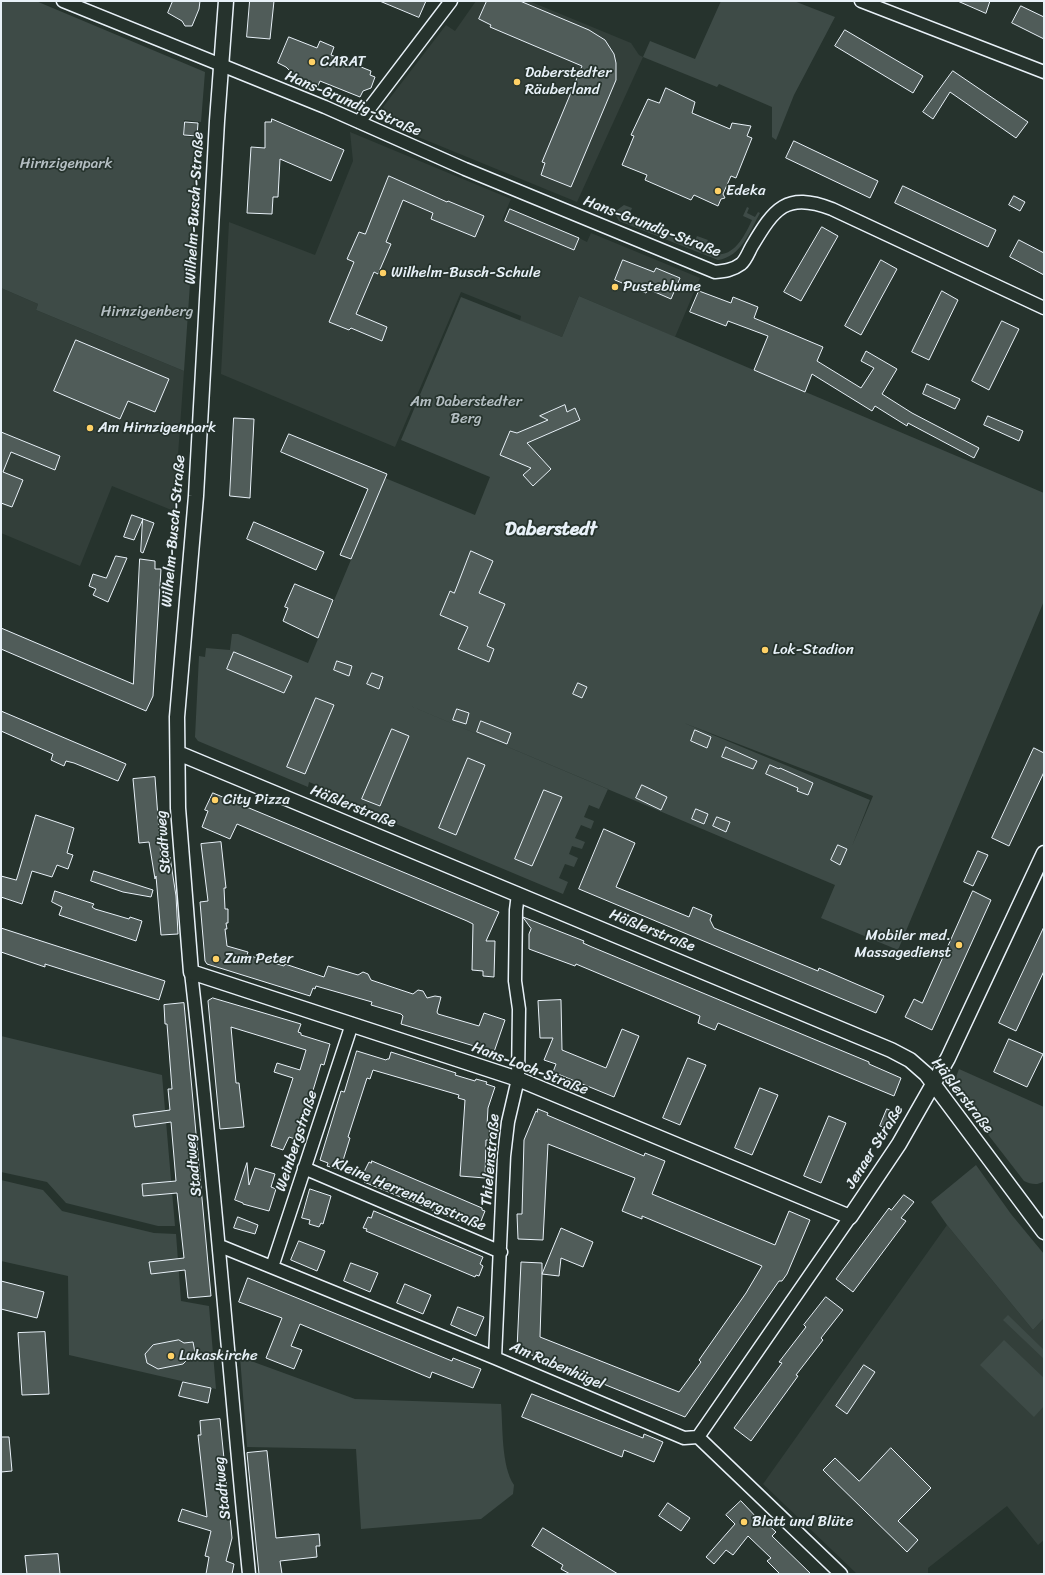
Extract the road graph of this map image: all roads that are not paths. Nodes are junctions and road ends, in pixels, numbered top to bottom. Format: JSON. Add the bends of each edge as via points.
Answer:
{"nodes":[{"id":1,"x":62,"y":1,"type":"edge"},
{"id":2,"x":226,"y":1,"type":"edge"},
{"id":3,"x":451,"y":1,"type":"edge"},
{"id":4,"x":860,"y":1,"type":"edge"},
{"id":5,"x":222,"y":67,"type":"junction"},
{"id":6,"x":1044,"y":72,"type":"edge"},
{"id":7,"x":359,"y":122,"type":"junction"},
{"id":8,"x":1044,"y":308,"type":"edge"},
{"id":9,"x":178,"y":753,"type":"junction"},
{"id":10,"x":1044,"y":853,"type":"edge"},
{"id":11,"x":518,"y":894,"type":"junction"},
{"id":12,"x":191,"y":972,"type":"junction"},
{"id":13,"x":352,"y":1024,"type":"junction"},
{"id":14,"x":518,"y":1079,"type":"junction"},
{"id":15,"x":934,"y":1084,"type":"junction"},
{"id":16,"x":304,"y":1168,"type":"junction"},
{"id":17,"x":850,"y":1217,"type":"junction"},
{"id":18,"x":1044,"y":1232,"type":"edge"},
{"id":19,"x":220,"y":1246,"type":"junction"},
{"id":20,"x":501,"y":1252,"type":"junction"},
{"id":21,"x":272,"y":1267,"type":"junction"},
{"id":22,"x":495,"y":1358,"type":"junction"},
{"id":23,"x":698,"y":1437,"type":"junction"},
{"id":24,"x":249,"y":1574,"type":"edge"},
{"id":25,"x":841,"y":1574,"type":"edge"}],
"edges":[{"from":1,"to":5,"type":"street","name":"Hans-Grundig-Straße"},
{"from":2,"to":5,"type":"street","name":"Wilhelm-Busch-Straße"},
{"from":3,"to":7,"type":"street"},
{"from":4,"to":6,"type":"street"},
{"from":5,"to":7,"type":"street","name":"Hans-Grundig-Straße"},
{"from":5,"to":9,"type":"street","name":"Wilhelm-Busch-Straße","via":[[216,128],[196,488],[177,718]]},
{"from":7,"to":8,"type":"street","name":"Hans-Grundig-Straße","via":[[465,169],[715,272],[727,271],[742,263],[770,217],[781,208],[806,201],[832,208]]},
{"from":9,"to":11,"type":"street","name":"Häßlerstraße"},
{"from":9,"to":12,"type":"street","name":"Stadtweg","via":[[178,808]]},
{"from":10,"to":15,"type":"street","name":"Jenaer Straße"},
{"from":11,"to":14,"type":"street","name":"Thielenstraße","via":[[515,973],[519,1009]]},
{"from":11,"to":15,"type":"street","name":"Häßlerstraße","via":[[891,1050],[910,1060]]},
{"from":12,"to":13,"type":"street","name":"Hans-Loch-Straße"},
{"from":12,"to":19,"type":"street","name":"Stadtweg"},
{"from":13,"to":14,"type":"street","name":"Hans-Loch-Straße"},
{"from":13,"to":16,"type":"street","name":"Weinbergstraße"},
{"from":14,"to":17,"type":"street","name":"Hans-Loch-Straße"},
{"from":14,"to":20,"type":"street","name":"Thielenstraße","via":[[507,1129]]},
{"from":15,"to":17,"type":"street","name":"Jenaer Straße","via":[[899,1144]]},
{"from":15,"to":18,"type":"street","name":"Häßlerstraße"},
{"from":16,"to":20,"type":"street","name":"Kleine Herrenbergstraße"},
{"from":16,"to":21,"type":"street","name":"Weinbergstraße"},
{"from":17,"to":23,"type":"street","name":"Jenaer Straße"},
{"from":19,"to":21,"type":"street","name":"Am Rabenhügel"},
{"from":19,"to":24,"type":"street","name":"Stadtweg","via":[[231,1394]]},
{"from":20,"to":22,"type":"street","name":"Thielenstraße"},
{"from":21,"to":22,"type":"street","name":"Am Rabenhügel"},
{"from":22,"to":23,"type":"street","name":"Am Rabenhügel","via":[[684,1438]]},
{"from":23,"to":25,"type":"street"}]}
